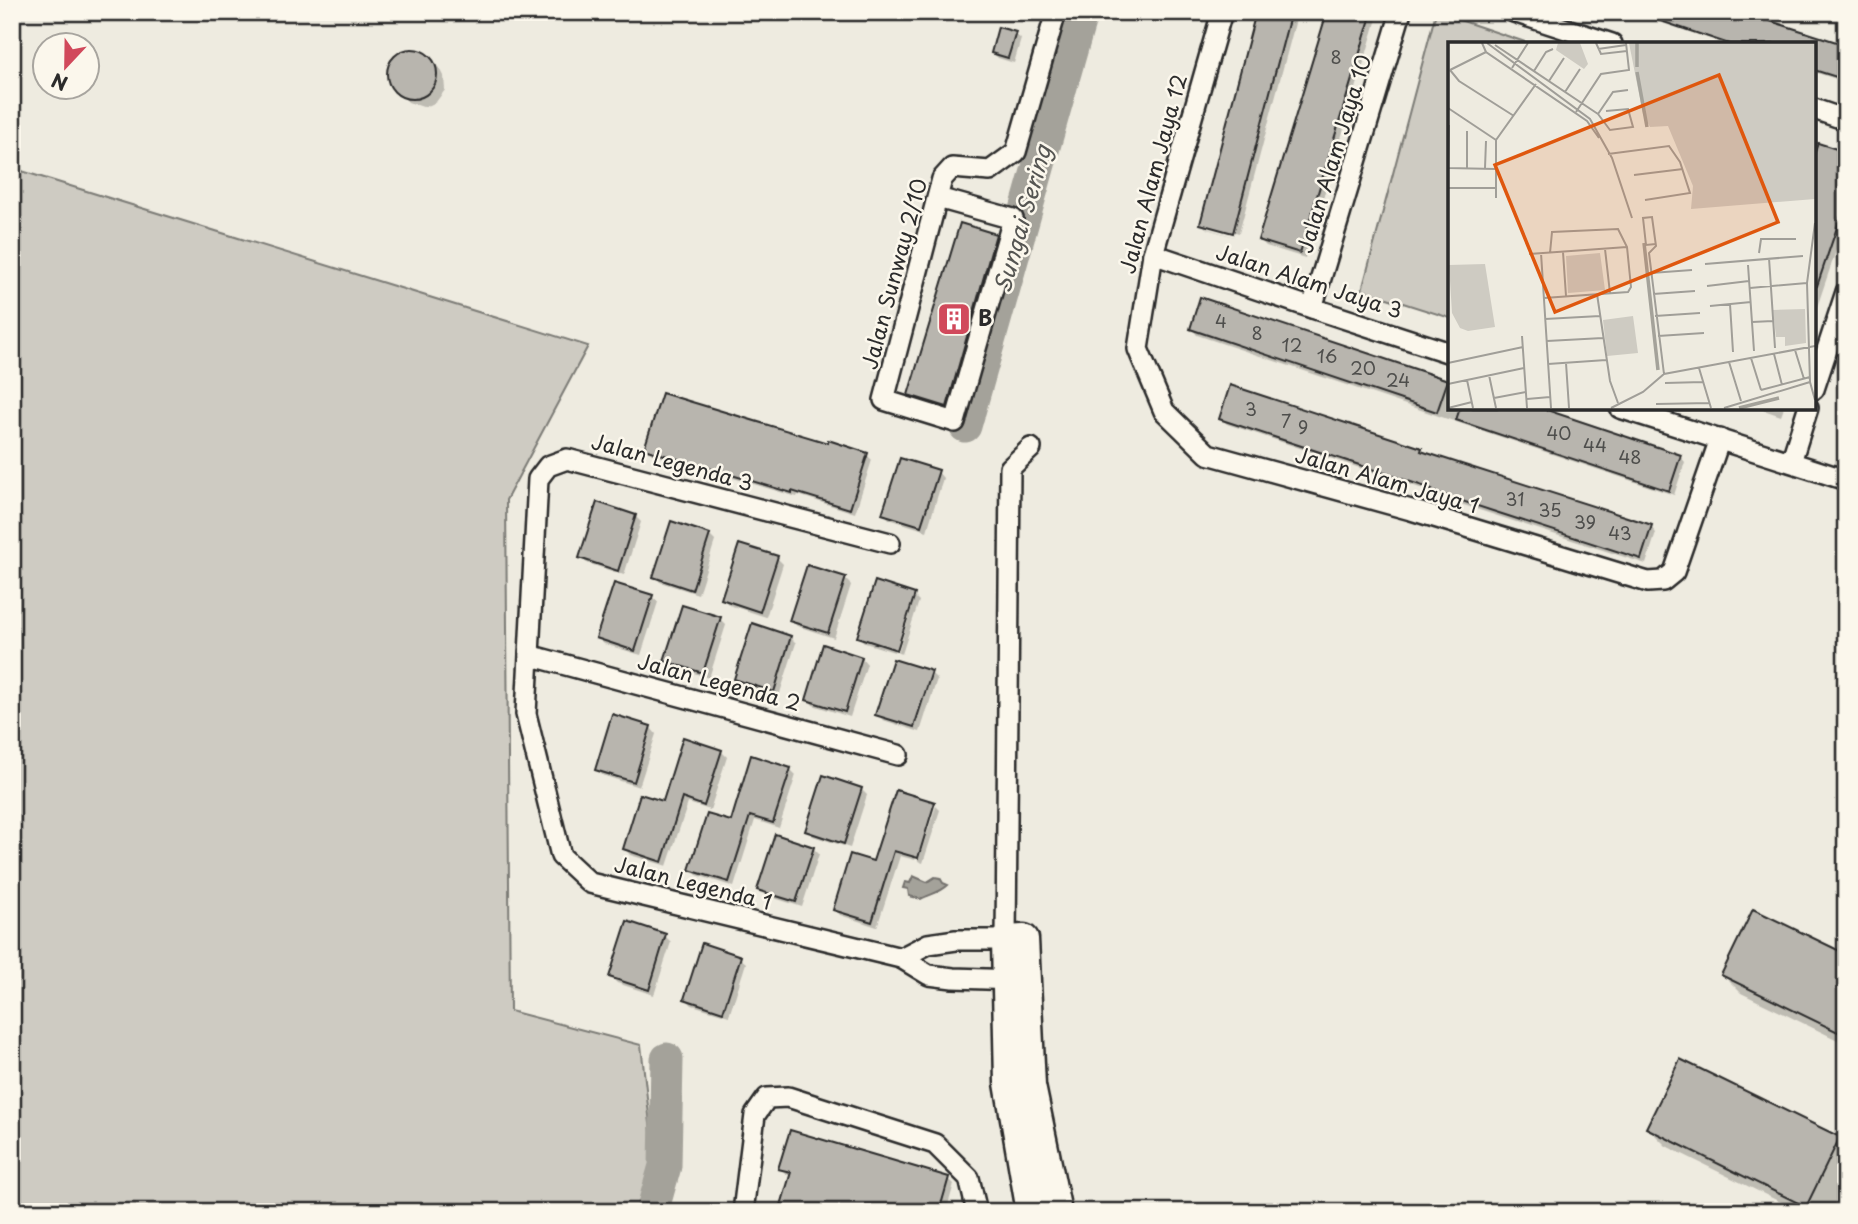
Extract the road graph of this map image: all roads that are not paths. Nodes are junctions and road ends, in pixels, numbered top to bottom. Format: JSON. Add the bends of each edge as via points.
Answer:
{"nodes":[{"id":1,"x":1056,"y":12,"type":"edge"},
{"id":2,"x":1222,"y":12,"type":"edge"},
{"id":3,"x":1401,"y":12,"type":"edge"},
{"id":4,"x":1514,"y":12,"type":"edge"},
{"id":5,"x":1606,"y":42,"type":"edge"},
{"id":6,"x":1816,"y":110,"type":"edge"},
{"id":7,"x":1846,"y":120,"type":"edge"},
{"id":8,"x":938,"y":198,"type":"junction"},
{"id":9,"x":1153,"y":254,"type":"junction"},
{"id":10,"x":1846,"y":292,"type":"edge"},
{"id":11,"x":1312,"y":308,"type":"junction"},
{"id":12,"x":1138,"y":349,"type":"joint"},
{"id":13,"x":1448,"y":352,"type":"edge"},
{"id":14,"x":1816,"y":383,"type":"edge"},
{"id":15,"x":1628,"y":410,"type":"edge"},
{"id":16,"x":1807,"y":410,"type":"edge"},
{"id":17,"x":1720,"y":439,"type":"junction"},
{"id":18,"x":1031,"y":448,"type":"dead end"},
{"id":19,"x":1791,"y":462,"type":"junction"},
{"id":20,"x":1846,"y":480,"type":"edge"},
{"id":21,"x":890,"y":543,"type":"dead end"},
{"id":22,"x":529,"y":655,"type":"junction"},
{"id":23,"x":898,"y":755,"type":"dead end"},
{"id":24,"x":1015,"y":939,"type":"junction"},
{"id":25,"x":901,"y":958,"type":"junction"},
{"id":26,"x":1016,"y":980,"type":"junction"},
{"id":27,"x":743,"y":1212,"type":"edge"},
{"id":28,"x":977,"y":1212,"type":"edge"},
{"id":29,"x":1031,"y":1212,"type":"edge"},
{"id":30,"x":1057,"y":1212,"type":"edge"}],
"edges":[{"from":1,"to":8,"type":"street","name":"Jalan Sunway 2/10","via":[[1016,152],[990,171],[952,169],[942,179]]},
{"from":2,"to":9,"type":"street","name":"Jalan Alam Jaya 12"},
{"from":3,"to":11,"type":"street","name":"Jalan Alam Jaya 10"},
{"from":4,"to":5,"type":"street"},
{"from":6,"to":7,"type":"street"},
{"from":8,"to":8,"type":"street","name":"Jalan Sunway 2/10","via":[[884,400],[955,422],[1013,219]]},
{"from":9,"to":11,"type":"street","name":"Jalan Alam Jaya 3"},
{"from":9,"to":12,"type":"street","name":"Jalan Alam Jaya 12"},
{"from":10,"to":14,"type":"street"},
{"from":11,"to":13,"type":"street","name":"Jalan Alam Jaya 3"},
{"from":12,"to":17,"type":"street","name":"Jalan Alam Jaya 1","via":[[1164,411],[1208,454],[1648,582],[1663,581],[1674,572]]},
{"from":15,"to":17,"type":"street"},
{"from":16,"to":19,"type":"street"},
{"from":17,"to":19,"type":"street"},
{"from":18,"to":24,"type":"street","via":[[1010,468]]},
{"from":19,"to":20,"type":"street"},
{"from":21,"to":22,"type":"street","name":"Jalan Legenda 3","via":[[567,459],[548,466],[538,479]]},
{"from":22,"to":23,"type":"street","name":"Jalan Legenda 2"},
{"from":22,"to":25,"type":"street","name":"Jalan Legenda 1","via":[[526,714],[561,856],[590,883]]},
{"from":24,"to":25,"type":"street","via":[[928,944]]},
{"from":24,"to":26,"type":"street"},
{"from":25,"to":26,"type":"street","name":"Jalan Legenda 1","via":[[929,975]]},
{"from":26,"to":29,"type":"street","via":[[1009,1083]]},
{"from":26,"to":30,"type":"street","via":[[1031,1086]]},
{"from":27,"to":28,"type":"street","via":[[755,1115],[767,1098],[788,1097],[935,1144],[969,1178]]}]}
